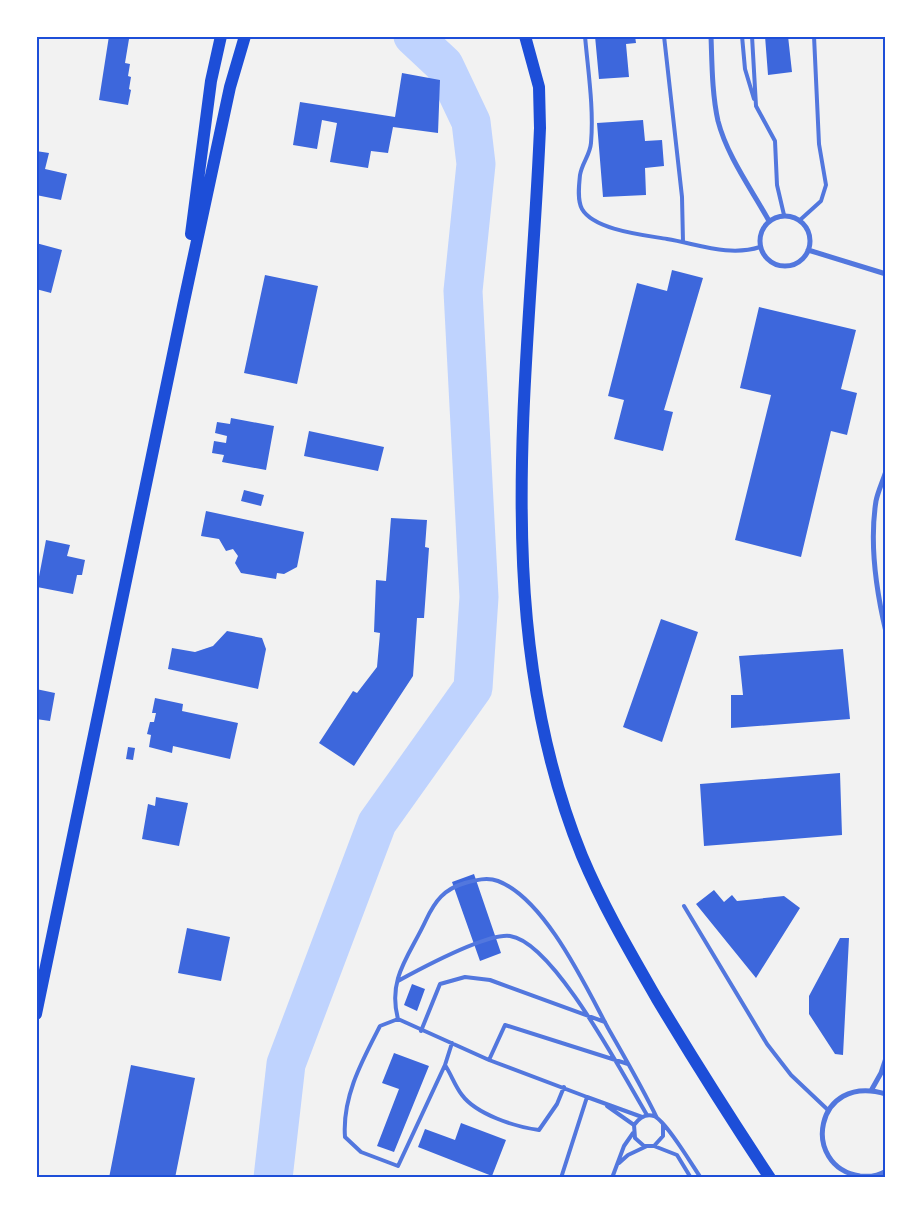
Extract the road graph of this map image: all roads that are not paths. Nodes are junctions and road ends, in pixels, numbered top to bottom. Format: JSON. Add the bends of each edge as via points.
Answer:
{"nodes":[{"id":1,"x":221,"y":36,"type":"edge"},
{"id":2,"x":245,"y":36,"type":"edge"},
{"id":3,"x":525,"y":36,"type":"edge"},
{"id":4,"x":585,"y":36,"type":"edge"},
{"id":5,"x":664,"y":36,"type":"edge"},
{"id":6,"x":711,"y":36,"type":"edge"},
{"id":7,"x":742,"y":36,"type":"edge"},
{"id":8,"x":752,"y":36,"type":"edge"},
{"id":9,"x":814,"y":36,"type":"edge"},
{"id":10,"x":756,"y":106,"type":"junction"},
{"id":11,"x":784,"y":216,"type":"junction"},
{"id":12,"x":800,"y":220,"type":"junction"},
{"id":13,"x":769,"y":221,"type":"junction"},
{"id":14,"x":683,"y":242,"type":"junction"},
{"id":15,"x":760,"y":247,"type":"junction"},
{"id":16,"x":808,"y":250,"type":"junction"},
{"id":17,"x":886,"y":274,"type":"edge"},
{"id":18,"x":183,"y":306,"type":"junction"},
{"id":19,"x":886,"y":471,"type":"edge"},
{"id":20,"x":886,"y":632,"type":"edge"},
{"id":21,"x":684,"y":906,"type":"dead end"},
{"id":22,"x":398,"y":981,"type":"junction"},
{"id":23,"x":36,"y":1014,"type":"edge"},
{"id":24,"x":587,"y":1016,"type":"junction"},
{"id":25,"x":398,"y":1019,"type":"junction"},
{"id":26,"x":605,"y":1022,"type":"junction"},
{"id":27,"x":421,"y":1031,"type":"junction"},
{"id":28,"x":452,"y":1043,"type":"junction"},
{"id":29,"x":886,"y":1058,"type":"edge"},
{"id":30,"x":489,"y":1060,"type":"junction"},
{"id":31,"x":615,"y":1061,"type":"junction"},
{"id":32,"x":445,"y":1064,"type":"junction"},
{"id":33,"x":628,"y":1064,"type":"junction"},
{"id":34,"x":564,"y":1087,"type":"junction"},
{"id":35,"x":872,"y":1089,"type":"junction"},
{"id":36,"x":886,"y":1094,"type":"edge"},
{"id":37,"x":587,"y":1097,"type":"junction"},
{"id":38,"x":828,"y":1110,"type":"junction"},
{"id":39,"x":647,"y":1115,"type":"junction"},
{"id":40,"x":642,"y":1117,"type":"junction"},
{"id":41,"x":658,"y":1118,"type":"junction"},
{"id":42,"x":634,"y":1125,"type":"junction"},
{"id":43,"x":663,"y":1125,"type":"junction"},
{"id":44,"x":633,"y":1133,"type":"junction"},
{"id":45,"x":647,"y":1146,"type":"junction"},
{"id":46,"x":654,"y":1146,"type":"junction"},
{"id":47,"x":619,"y":1163,"type":"junction"},
{"id":48,"x":886,"y":1171,"type":"edge"},
{"id":49,"x":866,"y":1177,"type":"edge"},
{"id":50,"x":562,"y":1178,"type":"edge"},
{"id":51,"x":612,"y":1178,"type":"edge"},
{"id":52,"x":691,"y":1178,"type":"edge"},
{"id":53,"x":701,"y":1178,"type":"edge"},
{"id":54,"x":770,"y":1178,"type":"edge"}],
"edges":[{"from":1,"to":18,"type":"main road","via":[[205,122]]},
{"from":2,"to":18,"type":"main road","via":[[230,87]]},
{"from":3,"to":54,"type":"main road","via":[[539,87],[540,128],[520,507],[526,608],[542,721],[574,834],[612,919],[694,1061]]},
{"from":4,"to":14,"type":"lane","via":[[592,138],[589,157],[580,173],[581,207],[591,218],[609,226]]},
{"from":5,"to":14,"type":"lane","via":[[680,179]]},
{"from":6,"to":13,"type":"street","via":[[719,122],[733,156]]},
{"from":7,"to":10,"type":"lane","via":[[745,69]]},
{"from":8,"to":10,"type":"lane"},
{"from":9,"to":12,"type":"lane","via":[[819,144],[826,185],[820,201]]},
{"from":10,"to":11,"type":"lane","via":[[775,141],[777,184]]},
{"from":11,"to":12,"type":"street"},
{"from":11,"to":13,"type":"street"},
{"from":12,"to":16,"type":"street","via":[[809,234]]},
{"from":13,"to":15,"type":"street","via":[[760,235]]},
{"from":14,"to":15,"type":"lane","via":[[734,251]]},
{"from":15,"to":16,"type":"street","via":[[770,261],[786,266],[796,263]]},
{"from":16,"to":17,"type":"street"},
{"from":18,"to":23,"type":"main road"},
{"from":19,"to":20,"type":"street","via":[[876,500],[873,549],[876,592]]},
{"from":21,"to":38,"type":"lane","via":[[767,1044],[791,1075]]},
{"from":22,"to":24,"type":"lane","via":[[472,945],[510,936],[529,944],[544,957]]},
{"from":22,"to":25,"type":"lane","via":[[394,1003]]},
{"from":22,"to":26,"type":"lane","via":[[402,964],[439,898],[448,888],[486,878],[510,888],[537,911],[560,943]]},
{"from":24,"to":26,"type":"lane"},
{"from":24,"to":27,"type":"lane","via":[[490,980],[465,977],[440,984]]},
{"from":24,"to":31,"type":"lane"},
{"from":25,"to":27,"type":"lane"},
{"from":25,"to":32,"type":"lane","via":[[380,1026],[357,1072],[344,1117],[346,1137],[361,1152],[398,1166]]},
{"from":26,"to":33,"type":"lane"},
{"from":27,"to":28,"type":"lane"},
{"from":28,"to":30,"type":"lane"},
{"from":28,"to":32,"type":"lane"},
{"from":29,"to":35,"type":"street"},
{"from":30,"to":31,"type":"lane","via":[[505,1025]]},
{"from":30,"to":34,"type":"lane"},
{"from":31,"to":33,"type":"lane"},
{"from":31,"to":39,"type":"lane"},
{"from":32,"to":34,"type":"lane","via":[[469,1104],[481,1112],[526,1128],[539,1130]]},
{"from":33,"to":41,"type":"lane"},
{"from":34,"to":37,"type":"lane"},
{"from":35,"to":36,"type":"street"},
{"from":35,"to":38,"type":"street","via":[[847,1093]]},
{"from":37,"to":40,"type":"lane"},
{"from":37,"to":42,"type":"lane","via":[[610,1107]]},
{"from":37,"to":50,"type":"lane"},
{"from":38,"to":49,"type":"street","via":[[822,1136],[831,1160],[852,1175]]},
{"from":39,"to":40,"type":"lane"},
{"from":39,"to":41,"type":"lane"},
{"from":40,"to":42,"type":"lane"},
{"from":41,"to":43,"type":"lane"},
{"from":42,"to":44,"type":"lane"},
{"from":43,"to":46,"type":"lane","via":[[663,1136]]},
{"from":43,"to":53,"type":"lane"},
{"from":44,"to":45,"type":"lane","via":[[639,1143]]},
{"from":44,"to":47,"type":"lane","via":[[624,1146]]},
{"from":45,"to":46,"type":"lane"},
{"from":45,"to":47,"type":"lane"},
{"from":46,"to":52,"type":"lane","via":[[676,1155]]},
{"from":47,"to":51,"type":"lane"},
{"from":48,"to":49,"type":"street"}]}
